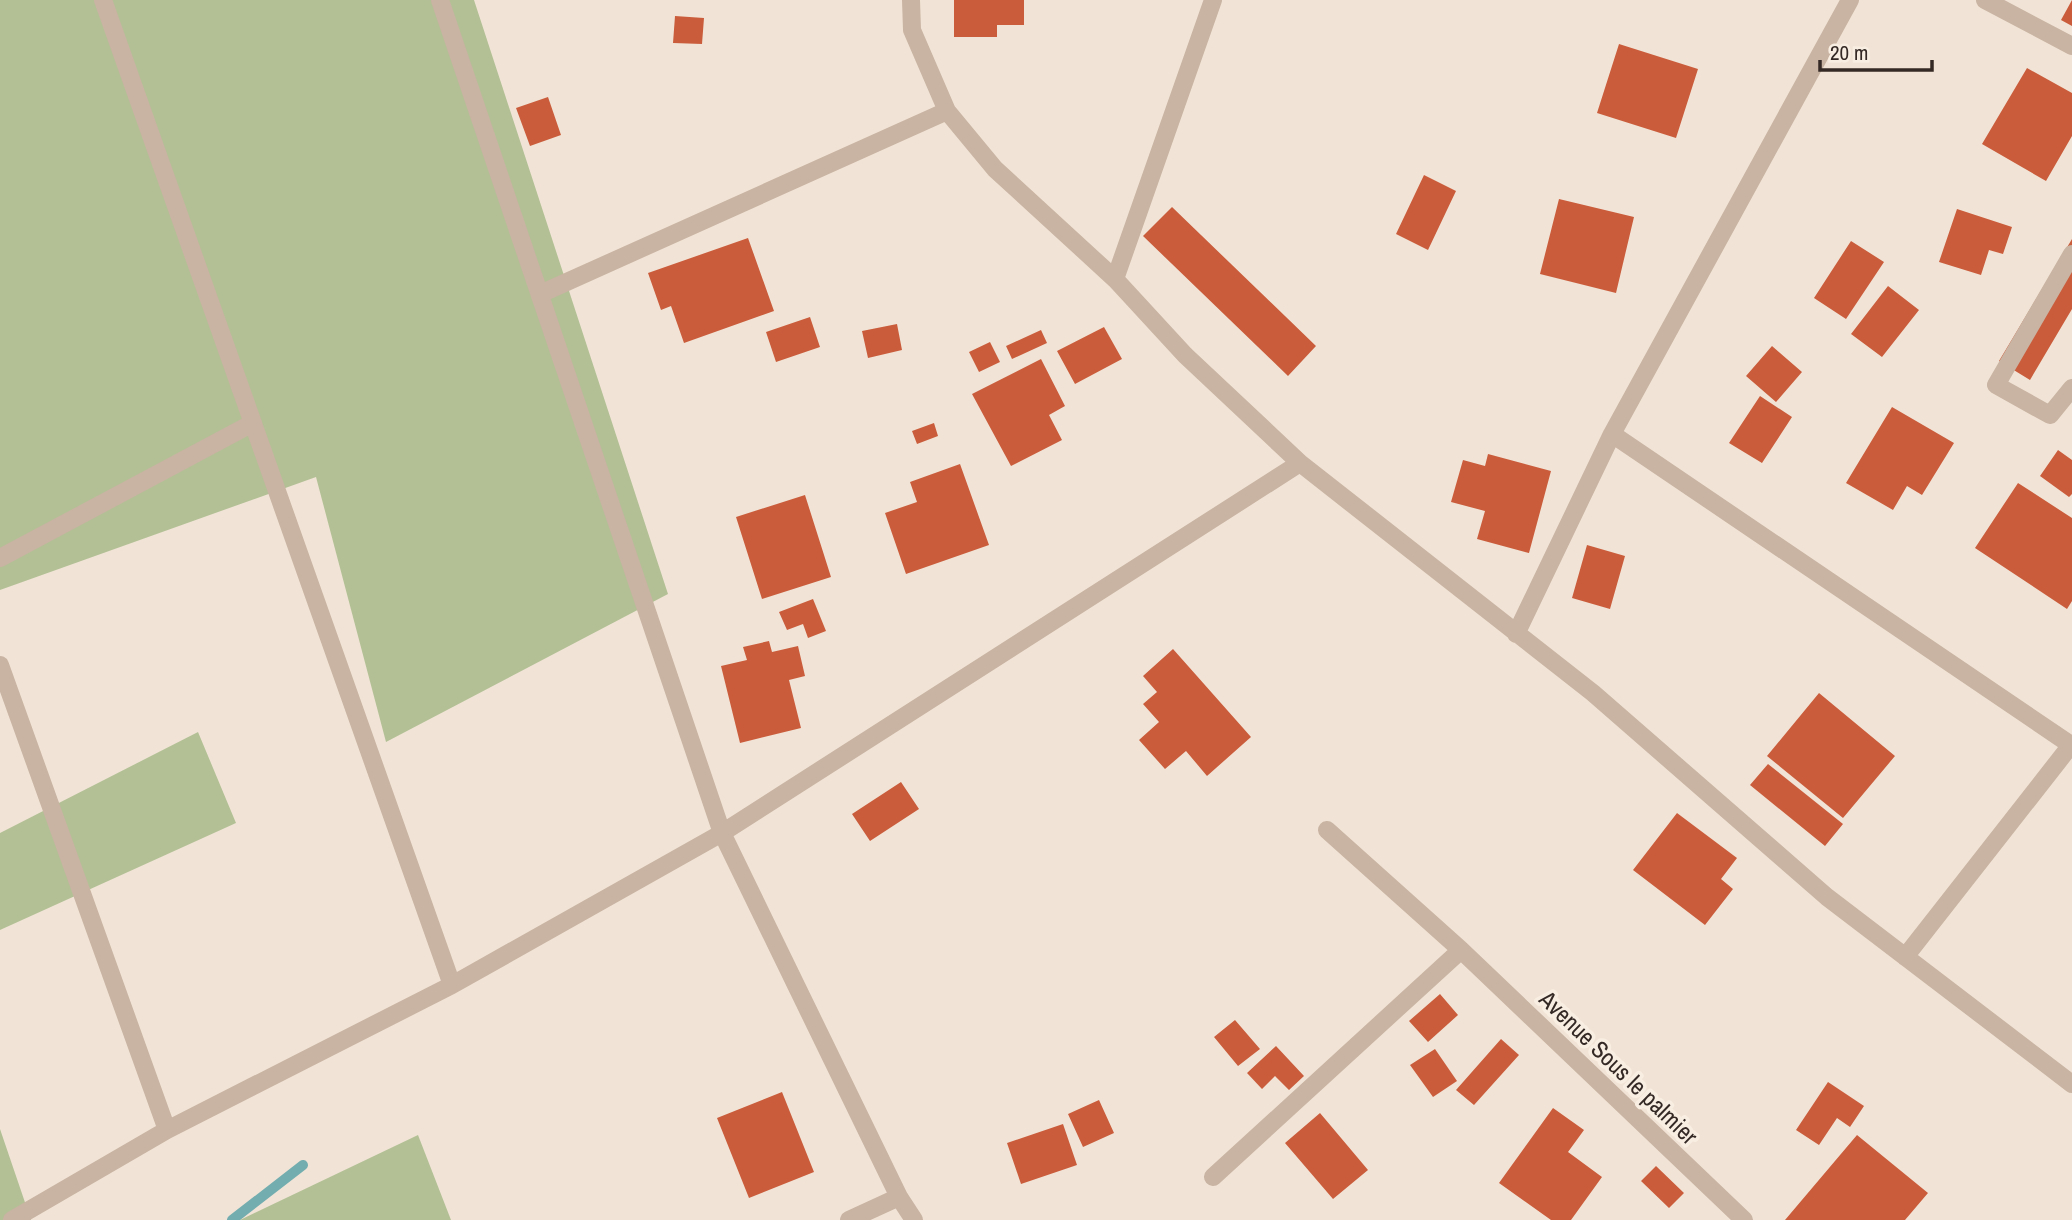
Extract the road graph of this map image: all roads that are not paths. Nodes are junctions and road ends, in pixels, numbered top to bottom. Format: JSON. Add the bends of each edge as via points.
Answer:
{"nodes":[{"id":1,"x":103,"y":0,"type":"edge"},
{"id":2,"x":440,"y":0,"type":"edge"},
{"id":3,"x":911,"y":0,"type":"edge"},
{"id":4,"x":1213,"y":0,"type":"edge"},
{"id":5,"x":1850,"y":0,"type":"edge"},
{"id":6,"x":1985,"y":0,"type":"edge"},
{"id":7,"x":2072,"y":46,"type":"edge"},
{"id":8,"x":947,"y":111,"type":"junction"},
{"id":9,"x":2072,"y":254,"type":"edge"},
{"id":10,"x":1115,"y":279,"type":"junction"},
{"id":11,"x":540,"y":293,"type":"junction"},
{"id":12,"x":2072,"y":388,"type":"edge"},
{"id":13,"x":253,"y":423,"type":"junction"},
{"id":14,"x":1612,"y":435,"type":"junction"},
{"id":15,"x":1300,"y":463,"type":"junction"},
{"id":16,"x":0,"y":558,"type":"edge"},
{"id":17,"x":1516,"y":634,"type":"junction"},
{"id":18,"x":0,"y":665,"type":"edge"},
{"id":19,"x":1327,"y":830,"type":"dead end"},
{"id":20,"x":722,"y":833,"type":"junction"},
{"id":21,"x":1461,"y":950,"type":"junction"},
{"id":22,"x":1905,"y":957,"type":"junction"},
{"id":23,"x":452,"y":985,"type":"junction"},
{"id":24,"x":2072,"y":1084,"type":"edge"},
{"id":25,"x":167,"y":1130,"type":"junction"},
{"id":26,"x":1213,"y":1177,"type":"dead end"},
{"id":27,"x":899,"y":1197,"type":"junction"},
{"id":28,"x":12,"y":1220,"type":"edge"},
{"id":29,"x":849,"y":1220,"type":"edge"},
{"id":30,"x":914,"y":1220,"type":"edge"},
{"id":31,"x":1744,"y":1220,"type":"edge"}],
"edges":[{"from":1,"to":13,"type":"street"},
{"from":2,"to":11,"type":"street"},
{"from":3,"to":8,"type":"street","via":[[912,30]]},
{"from":4,"to":10,"type":"street"},
{"from":5,"to":14,"type":"street"},
{"from":6,"to":7,"type":"street"},
{"from":8,"to":10,"type":"street","via":[[995,169]]},
{"from":8,"to":11,"type":"street"},
{"from":9,"to":12,"type":"street","via":[[1996,385],[2050,415]]},
{"from":10,"to":15,"type":"street","via":[[1185,355]]},
{"from":11,"to":20,"type":"street"},
{"from":13,"to":16,"type":"street"},
{"from":13,"to":23,"type":"street"},
{"from":14,"to":17,"type":"street"},
{"from":14,"to":22,"type":"street","via":[[2071,745]]},
{"from":15,"to":17,"type":"street"},
{"from":15,"to":20,"type":"street"},
{"from":17,"to":22,"type":"street","via":[[1827,897]]},
{"from":18,"to":25,"type":"street"},
{"from":19,"to":21,"type":"street","name":"Avenue Sous le palmier"},
{"from":20,"to":23,"type":"street"},
{"from":20,"to":27,"type":"street"},
{"from":21,"to":26,"type":"street"},
{"from":21,"to":31,"type":"street","name":"Avenue Sous le palmier"},
{"from":22,"to":24,"type":"street"},
{"from":23,"to":25,"type":"street"},
{"from":25,"to":28,"type":"street"},
{"from":27,"to":29,"type":"street"},
{"from":27,"to":30,"type":"street"}]}
